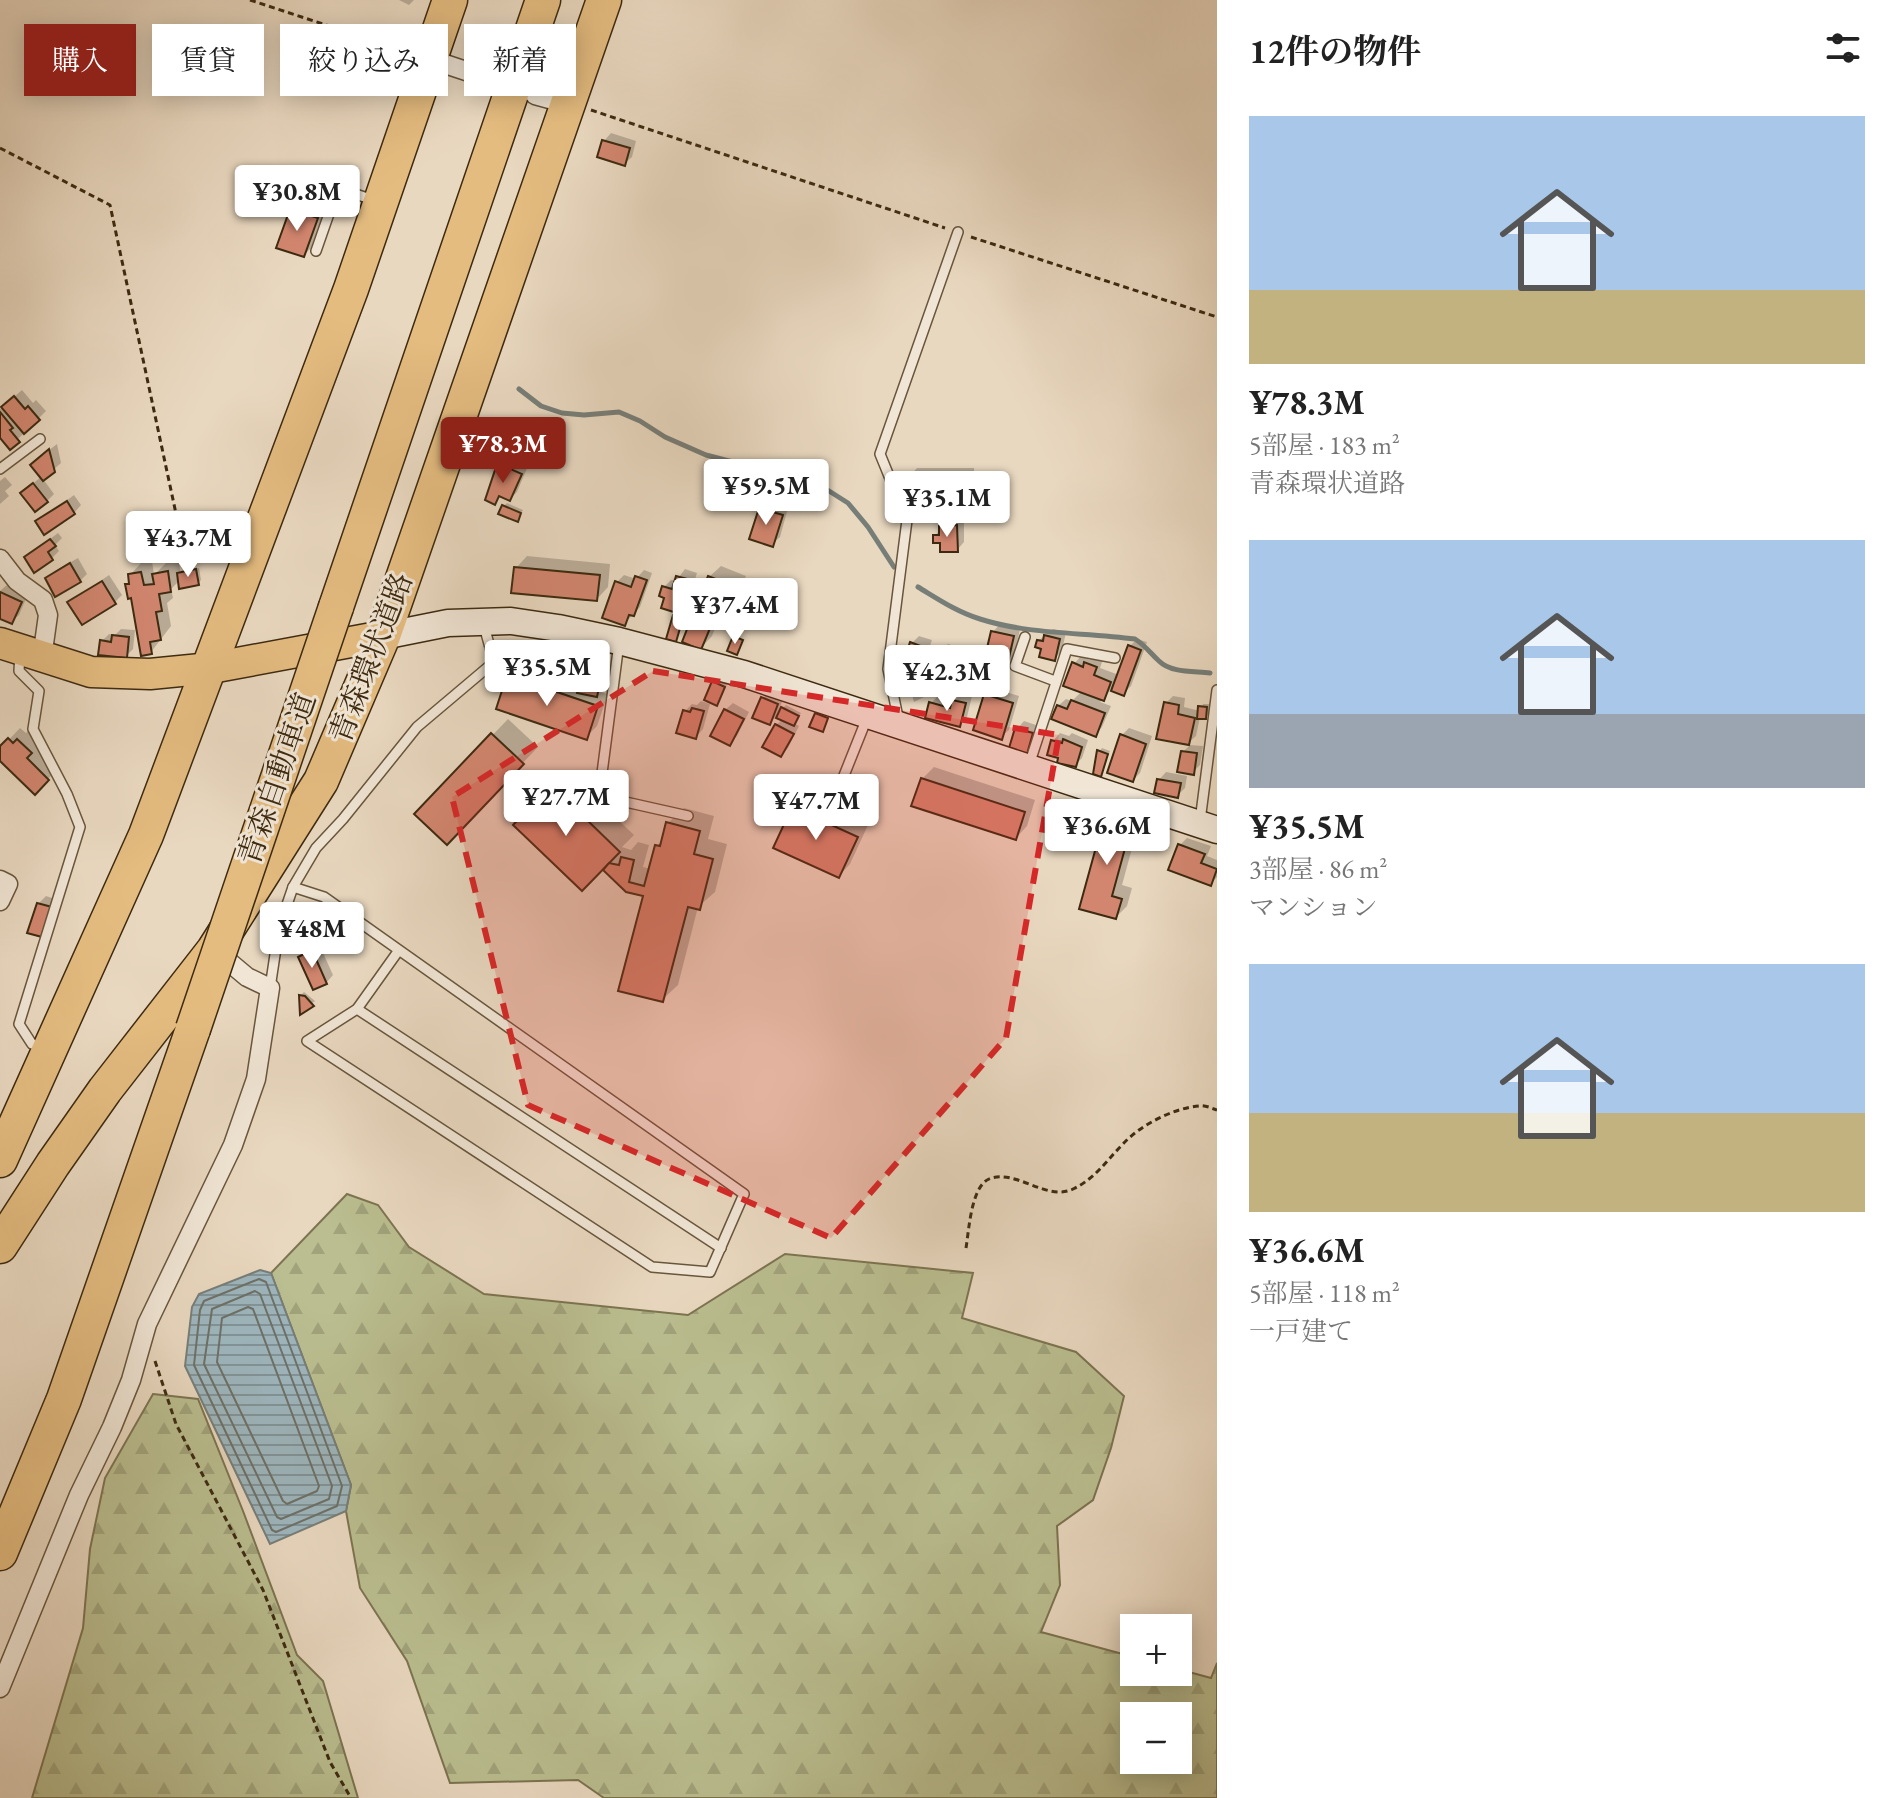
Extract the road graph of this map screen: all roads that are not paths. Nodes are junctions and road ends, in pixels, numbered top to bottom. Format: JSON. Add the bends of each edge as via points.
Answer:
{"nodes":[{"id":1,"x":450,"y":0,"type":"edge"},
{"id":2,"x":543,"y":0,"type":"edge"},
{"id":3,"x":604,"y":0,"type":"edge"},
{"id":4,"x":442,"y":24,"type":"edge"},
{"id":5,"x":417,"y":96,"type":"edge"},
{"id":6,"x":539,"y":96,"type":"edge"},
{"id":7,"x":568,"y":104,"type":"junction"},
{"id":8,"x":381,"y":203,"type":"junction"},
{"id":9,"x":958,"y":232,"type":"road end"},
{"id":10,"x":316,"y":251,"type":"dead end"},
{"id":11,"x":40,"y":439,"type":"dead end"},
{"id":12,"x":0,"y":469,"type":"edge"},
{"id":13,"x":0,"y":559,"type":"edge"},
{"id":14,"x":482,"y":621,"type":"junction"},
{"id":15,"x":383,"y":636,"type":"junction"},
{"id":16,"x":1025,"y":637,"type":"dead end"},
{"id":17,"x":619,"y":641,"type":"junction"},
{"id":18,"x":21,"y":650,"type":"edge"},
{"id":19,"x":1115,"y":658,"type":"dead end"},
{"id":20,"x":211,"y":668,"type":"junction"},
{"id":21,"x":1055,"y":681,"type":"junction"},
{"id":22,"x":1217,"y":690,"type":"edge"},
{"id":23,"x":868,"y":715,"type":"junction"},
{"id":24,"x":900,"y":726,"type":"junction"},
{"id":25,"x":1028,"y":768,"type":"junction"},
{"id":26,"x":831,"y":808,"type":"dead end"},
{"id":27,"x":688,"y":816,"type":"dead end"},
{"id":28,"x":1208,"y":827,"type":"edge"},
{"id":29,"x":0,"y":880,"type":"edge"},
{"id":30,"x":293,"y":887,"type":"junction"},
{"id":31,"x":0,"y":901,"type":"edge"},
{"id":32,"x":214,"y":950,"type":"junction"},
{"id":33,"x":399,"y":950,"type":"junction"},
{"id":34,"x":270,"y":988,"type":"junction"},
{"id":35,"x":357,"y":1009,"type":"junction"},
{"id":36,"x":32,"y":1044,"type":"dead end"},
{"id":37,"x":0,"y":1160,"type":"edge"},
{"id":38,"x":0,"y":1246,"type":"edge"},
{"id":39,"x":721,"y":1248,"type":"junction"},
{"id":40,"x":0,"y":1553,"type":"edge"},
{"id":41,"x":0,"y":1688,"type":"edge"}],
"edges":[{"from":1,"to":4,"type":"highway"},
{"from":2,"to":40,"type":"highway","name":"青森自動車道","bridge":true,"via":[[64,1399]]},
{"from":3,"to":7,"type":"highway","name":"青森環状道路"},
{"from":5,"to":8,"type":"highway"},
{"from":6,"to":7,"type":"street"},
{"from":7,"to":15,"type":"highway","name":"青森環状道路"},
{"from":8,"to":10,"type":"lane","via":[[338,188]]},
{"from":8,"to":20,"type":"highway"},
{"from":9,"to":24,"type":"lane","via":[[880,454],[907,520],[888,669]]},
{"from":11,"to":12,"type":"lane"},
{"from":13,"to":18,"type":"street","via":[[17,581],[43,600],[48,615]]},
{"from":14,"to":15,"type":"street"},
{"from":14,"to":17,"type":"street","via":[[546,626]]},
{"from":14,"to":30,"type":"lane","via":[[494,662],[417,727],[316,848]]},
{"from":15,"to":20,"type":"main road"},
{"from":15,"to":32,"type":"highway","name":"青森環状道路","via":[[321,781]]},
{"from":16,"to":21,"type":"lane","via":[[1015,666]]},
{"from":17,"to":23,"type":"street"},
{"from":17,"to":27,"type":"lane","via":[[599,796]]},
{"from":18,"to":20,"type":"main road","via":[[114,675]]},
{"from":18,"to":36,"type":"lane","via":[[19,671],[39,691],[33,729],[80,827],[19,1024]]},
{"from":19,"to":21,"type":"lane","via":[[1067,649]]},
{"from":20,"to":37,"type":"highway","via":[[146,835]]},
{"from":21,"to":25,"type":"lane"},
{"from":22,"to":28,"type":"lane"},
{"from":23,"to":24,"type":"street"},
{"from":23,"to":26,"type":"lane"},
{"from":24,"to":25,"type":"street"},
{"from":25,"to":28,"type":"street"},
{"from":29,"to":31,"type":"street","via":[[8,884]]},
{"from":30,"to":33,"type":"lane","via":[[324,897]]},
{"from":30,"to":34,"type":"lane","via":[[279,928]]},
{"from":32,"to":34,"type":"street"},
{"from":32,"to":38,"type":"highway","name":"青森環状道路","via":[[105,1090]]},
{"from":33,"to":35,"type":"lane"},
{"from":33,"to":39,"type":"lane","via":[[744,1194]]},
{"from":34,"to":41,"type":"street","via":[[256,1079],[233,1145],[147,1324],[131,1380]]},
{"from":35,"to":39,"type":"lane"},
{"from":35,"to":39,"type":"lane","via":[[307,1041],[652,1267],[710,1272]]}]}
